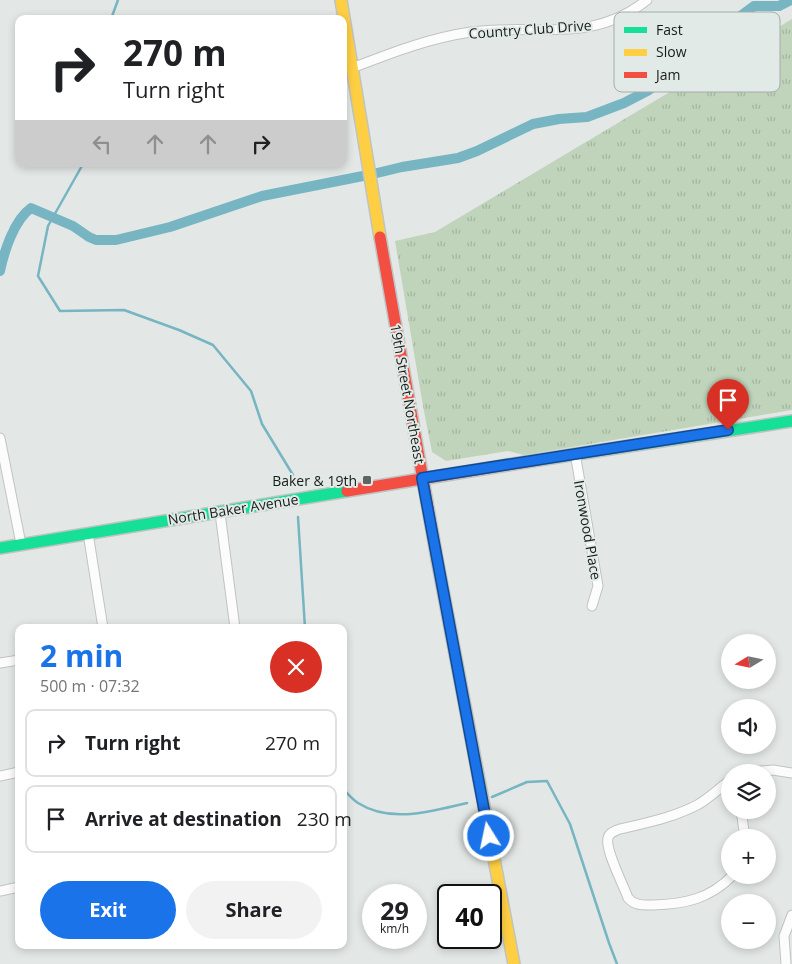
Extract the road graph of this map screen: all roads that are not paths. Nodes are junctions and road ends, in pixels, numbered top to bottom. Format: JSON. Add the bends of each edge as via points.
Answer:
{"nodes":[{"id":1,"x":341,"y":0,"type":"edge"},
{"id":2,"x":647,"y":0,"type":"edge"},
{"id":3,"x":630,"y":12,"type":"edge"},
{"id":4,"x":343,"y":15,"type":"edge"},
{"id":5,"x":614,"y":20,"type":"edge"},
{"id":6,"x":347,"y":37,"type":"edge"},
{"id":7,"x":352,"y":68,"type":"junction"},
{"id":8,"x":792,"y":421,"type":"edge"},
{"id":9,"x":0,"y":438,"type":"edge"},
{"id":10,"x":575,"y":453,"type":"junction"},
{"id":11,"x":422,"y":478,"type":"junction"},
{"id":12,"x":220,"y":513,"type":"junction"},
{"id":13,"x":88,"y":533,"type":"junction"},
{"id":14,"x":21,"y":544,"type":"junction"},
{"id":15,"x":0,"y":548,"type":"edge"},
{"id":16,"x":592,"y":606,"type":"dead end"},
{"id":17,"x":102,"y":624,"type":"edge"},
{"id":18,"x":234,"y":624,"type":"edge"},
{"id":19,"x":15,"y":661,"type":"edge"},
{"id":20,"x":0,"y":663,"type":"edge"},
{"id":21,"x":776,"y":770,"type":"edge"},
{"id":22,"x":15,"y":773,"type":"edge"},
{"id":23,"x":792,"y":773,"type":"edge"},
{"id":24,"x":0,"y":776,"type":"edge"},
{"id":25,"x":721,"y":787,"type":"edge"},
{"id":26,"x":722,"y":884,"type":"edge"},
{"id":27,"x":15,"y":889,"type":"edge"},
{"id":28,"x":0,"y":891,"type":"edge"},
{"id":29,"x":792,"y":915,"type":"edge"},
{"id":30,"x":792,"y":963,"type":"edge"},
{"id":31,"x":514,"y":964,"type":"edge"},
{"id":32,"x":786,"y":964,"type":"edge"}],
"edges":[{"from":1,"to":4,"type":"street","name":"19th Street Northeast"},
{"from":2,"to":3,"type":"street","name":"Country Club Drive"},
{"from":5,"to":7,"type":"street","name":"Country Club Drive","via":[[565,30],[496,29],[444,36]]},
{"from":6,"to":7,"type":"street","name":"19th Street Northeast"},
{"from":7,"to":11,"type":"street","name":"19th Street Northeast"},
{"from":8,"to":10,"type":"street","name":"North Baker Avenue"},
{"from":9,"to":14,"type":"street"},
{"from":10,"to":11,"type":"street","name":"North Baker Avenue"},
{"from":10,"to":16,"type":"street","name":"Ironwood Place","via":[[598,586]]},
{"from":11,"to":12,"type":"street","name":"North Baker Avenue"},
{"from":11,"to":31,"type":"street","name":"19th Street Northeast"},
{"from":12,"to":13,"type":"street","name":"North Baker Avenue"},
{"from":12,"to":18,"type":"street"},
{"from":13,"to":14,"type":"street","name":"North Baker Avenue"},
{"from":13,"to":17,"type":"street"},
{"from":14,"to":15,"type":"street","name":"North Baker Avenue"},
{"from":19,"to":20,"type":"street"},
{"from":21,"to":23,"type":"street"},
{"from":22,"to":24,"type":"street"},
{"from":25,"to":26,"type":"street","via":[[685,811],[611,832],[608,838],[610,855],[632,903],[685,903]]},
{"from":27,"to":28,"type":"street"},
{"from":29,"to":32,"type":"street","via":[[784,936]]},
{"from":30,"to":32,"type":"street"}]}
